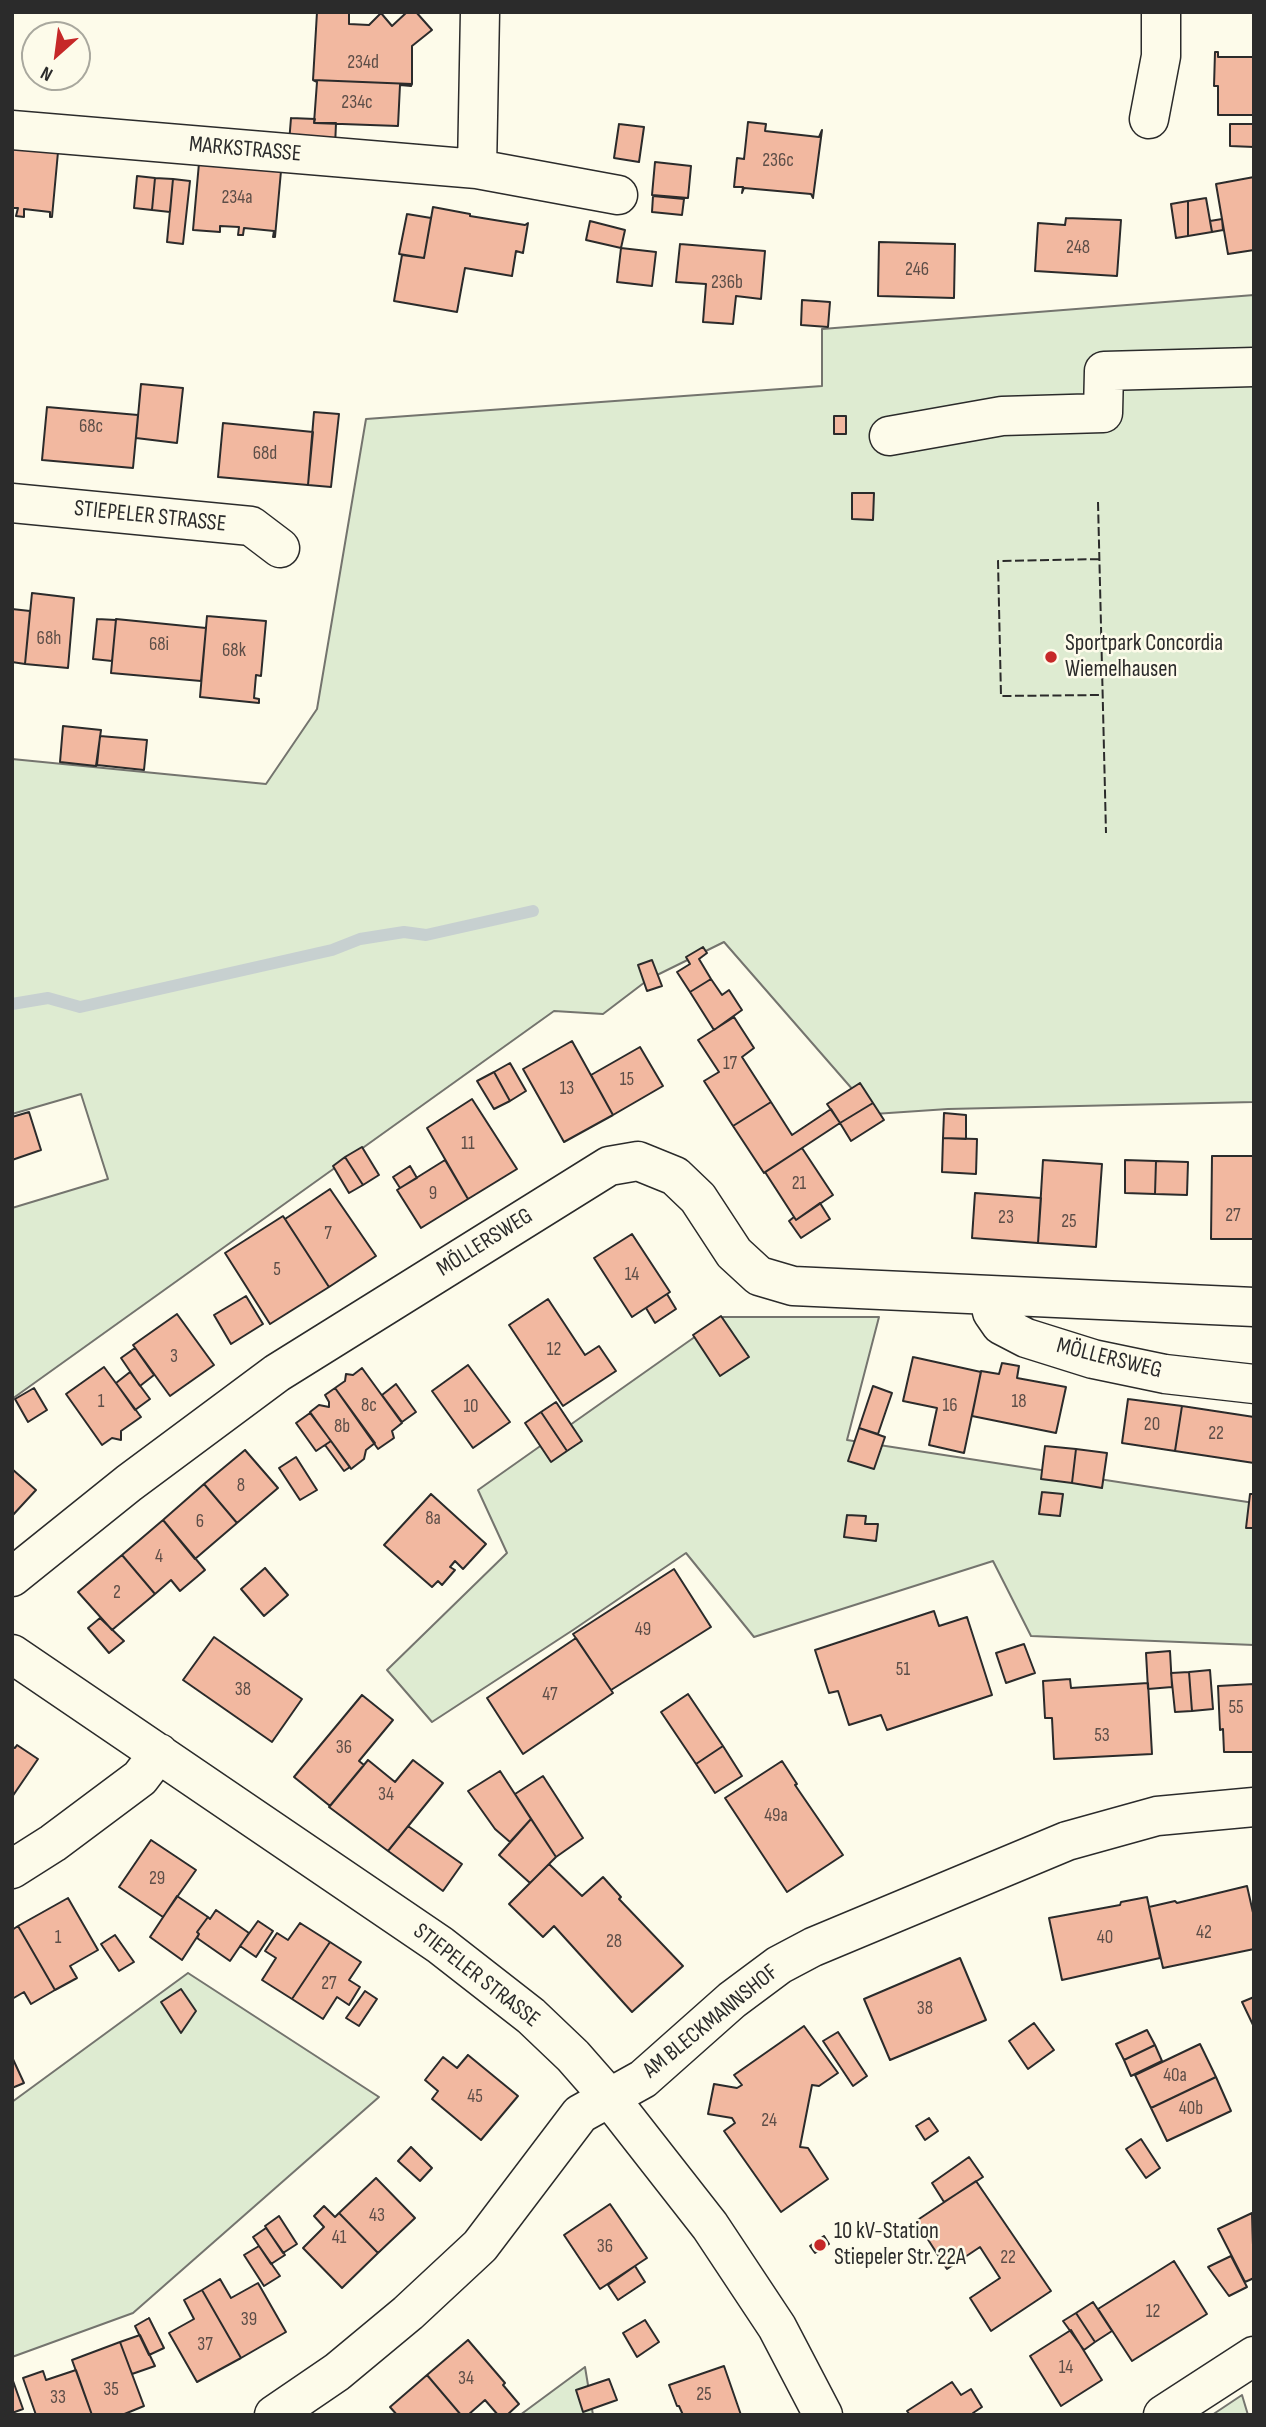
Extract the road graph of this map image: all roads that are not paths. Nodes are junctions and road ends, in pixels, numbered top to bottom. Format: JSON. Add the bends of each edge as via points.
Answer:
{"nodes":[{"id":1,"x":480,"y":12,"type":"edge"},
{"id":2,"x":1161,"y":12,"type":"edge"},
{"id":3,"x":1149,"y":120,"type":"dead end"},
{"id":4,"x":12,"y":130,"type":"edge"},
{"id":5,"x":477,"y":169,"type":"junction"},
{"id":6,"x":618,"y":195,"type":"dead end"},
{"id":7,"x":1254,"y":367,"type":"edge"},
{"id":8,"x":889,"y":436,"type":"dead end"},
{"id":9,"x":12,"y":503,"type":"edge"},
{"id":10,"x":280,"y":548,"type":"dead end"},
{"id":11,"x":989,"y":1295,"type":"junction"},
{"id":12,"x":1254,"y":1307,"type":"edge"},
{"id":13,"x":1254,"y":1384,"type":"edge"},
{"id":14,"x":12,"y":1577,"type":"edge"},
{"id":15,"x":12,"y":1654,"type":"edge"},
{"id":16,"x":159,"y":1753,"type":"junction"},
{"id":17,"x":1254,"y":1807,"type":"edge"},
{"id":18,"x":12,"y":1868,"type":"edge"},
{"id":19,"x":609,"y":2098,"type":"junction"},
{"id":20,"x":1254,"y":2356,"type":"edge"},
{"id":21,"x":274,"y":2415,"type":"edge"},
{"id":22,"x":823,"y":2415,"type":"edge"},
{"id":23,"x":1163,"y":2415,"type":"edge"}],
"edges":[{"from":1,"to":5,"type":"street"},
{"from":2,"to":3,"type":"street","via":[[1161,56]]},
{"from":4,"to":5,"type":"street","name":"MARKSTRASSE"},
{"from":5,"to":6,"type":"street","name":"MARKSTRASSE"},
{"from":7,"to":8,"type":"street","via":[[1104,371],[1103,413],[1002,416]]},
{"from":9,"to":10,"type":"street","name":"STIEPELER STRASSE","via":[[251,526]]},
{"from":11,"to":12,"type":"street","name":"MÖLLERSWEG"},
{"from":11,"to":13,"type":"street","name":"MÖLLERSWEG","via":[[992,1312],[1001,1325],[1026,1338],[1093,1359],[1165,1374]]},
{"from":11,"to":14,"type":"street","name":"MÖLLERSWEG","via":[[793,1286],[759,1276],[734,1254],[698,1198],[675,1176],[638,1161],[608,1166],[277,1373]]},
{"from":15,"to":16,"type":"street","name":"STIEPELER STRASSE"},
{"from":16,"to":18,"type":"street","via":[[140,1778]]},
{"from":16,"to":19,"type":"street","name":"STIEPELER STRASSE","via":[[440,1945],[531,2016]]},
{"from":17,"to":19,"type":"street","name":"AM BLECKMANNSHOF","via":[[1157,1816],[1068,1841],[813,1947],[779,1965],[643,2078]]},
{"from":19,"to":21,"type":"street","name":"AM BLECKMANNSHOF","via":[[580,2114],[480,2246],[337,2372]]},
{"from":19,"to":22,"type":"street","name":"STIEPELER STRASSE","via":[[740,2270],[777,2327]]},
{"from":20,"to":23,"type":"street"}]}
